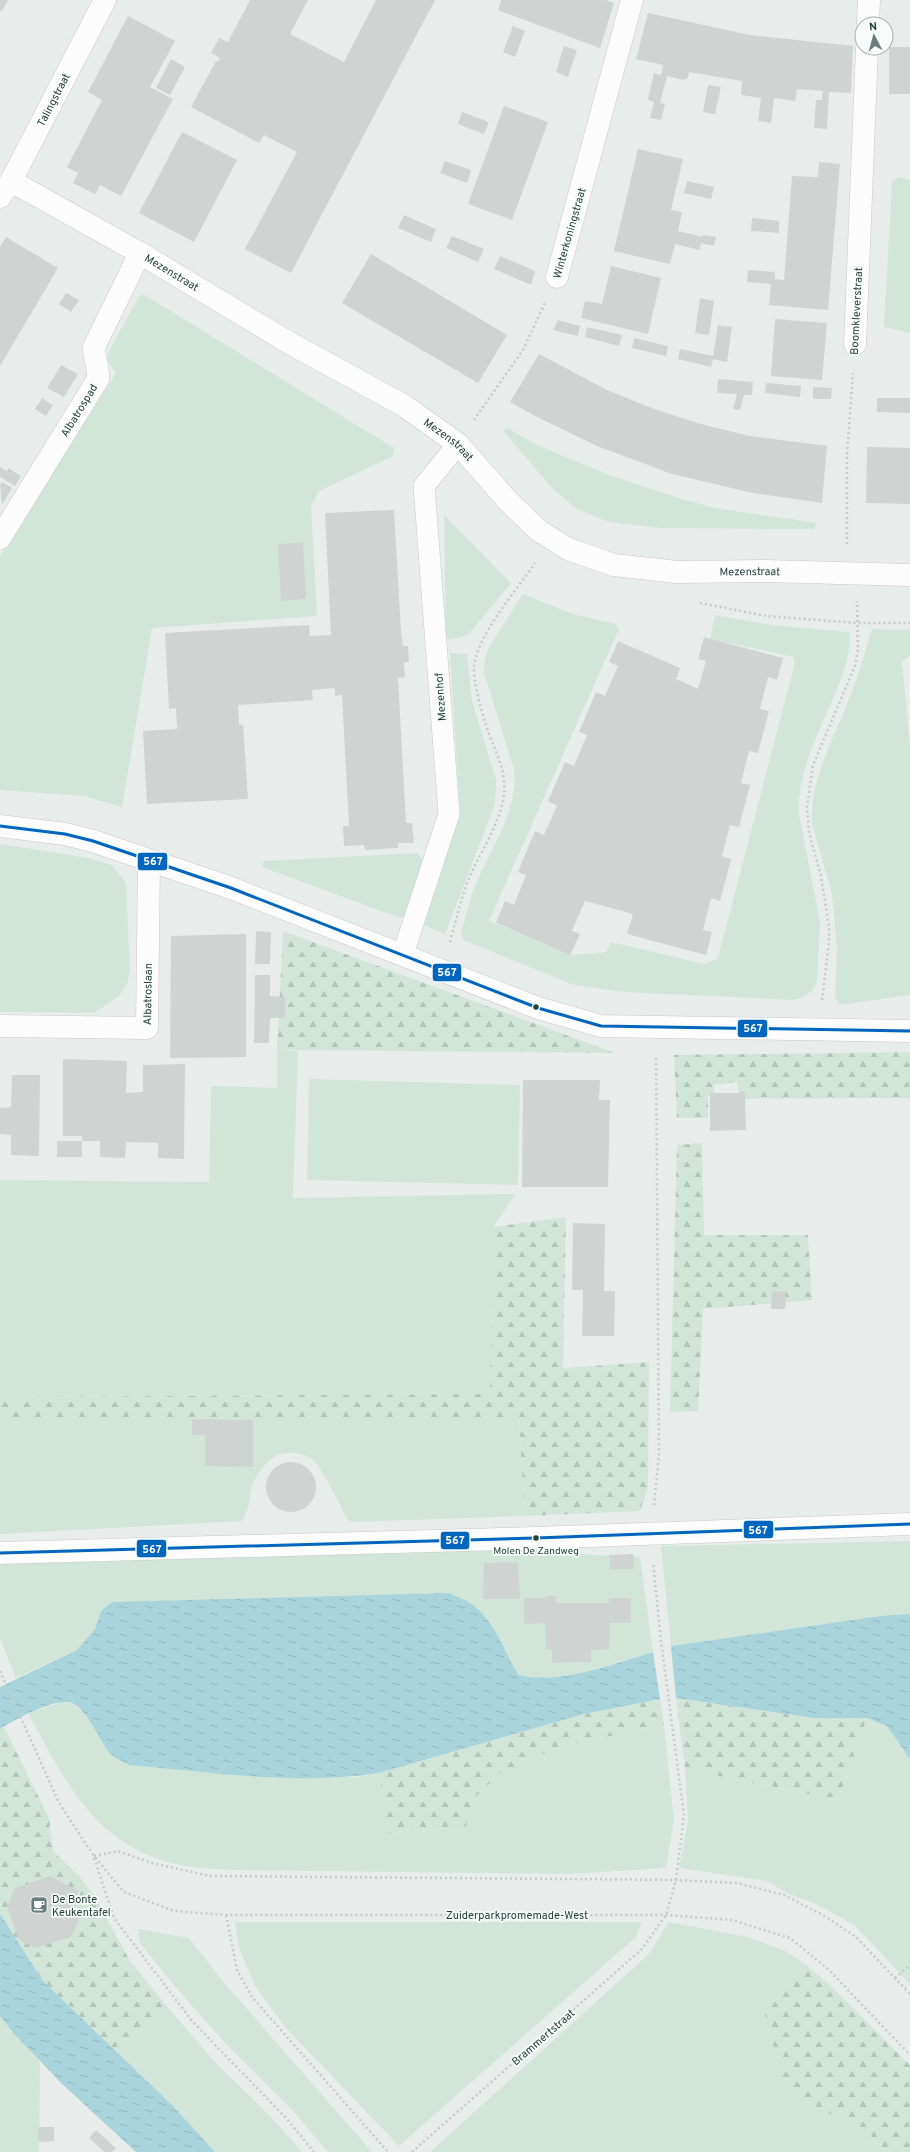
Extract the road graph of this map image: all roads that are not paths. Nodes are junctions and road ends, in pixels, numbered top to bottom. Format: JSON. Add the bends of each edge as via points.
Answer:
{"nodes":[{"id":1,"x":105,"y":0,"type":"edge"},
{"id":2,"x":632,"y":0,"type":"edge"},
{"id":3,"x":869,"y":0,"type":"edge"},
{"id":4,"x":868,"y":16,"type":"edge"},
{"id":5,"x":867,"y":56,"type":"edge"},
{"id":6,"x":6,"y":189,"type":"edge"},
{"id":7,"x":140,"y":253,"type":"junction"},
{"id":8,"x":557,"y":277,"type":"road end"},
{"id":9,"x":855,"y":344,"type":"road end"},
{"id":10,"x":458,"y":444,"type":"junction"},
{"id":11,"x":0,"y":538,"type":"edge"},
{"id":12,"x":910,"y":575,"type":"edge"},
{"id":13,"x":0,"y":826,"type":"edge"},
{"id":14,"x":149,"y":861,"type":"junction"},
{"id":15,"x":403,"y":954,"type":"junction"},
{"id":16,"x":0,"y":1026,"type":"edge"},
{"id":17,"x":910,"y":1031,"type":"edge"},
{"id":18,"x":910,"y":1524,"type":"edge"},
{"id":19,"x":0,"y":1553,"type":"edge"}],
"edges":[{"from":1,"to":6,"type":"street","name":"Talingstraat"},
{"from":2,"to":8,"type":"street","name":"Winterkoningstraat"},
{"from":3,"to":4,"type":"street"},
{"from":5,"to":9,"type":"street","name":"Boomkleverstraat"},
{"from":6,"to":7,"type":"street","name":"Mezenstraat"},
{"from":7,"to":10,"type":"street","name":"Mezenstraat","via":[[286,341],[403,405]]},
{"from":7,"to":11,"type":"street","name":"Albatrospad","via":[[94,347],[99,369],[98,379]]},
{"from":10,"to":12,"type":"street","name":"Mezenstraat","via":[[508,501],[538,530],[552,540],[599,561],[640,569],[677,572]]},
{"from":10,"to":15,"type":"street","name":"Mezenhof","via":[[424,486],[449,814]]},
{"from":13,"to":14,"type":"street","via":[[64,834],[93,841]]},
{"from":14,"to":15,"type":"street","via":[[231,888]]},
{"from":14,"to":16,"type":"street","name":"Albatroslaan","via":[[147,1028]]},
{"from":15,"to":17,"type":"street","via":[[538,1008],[601,1026]]},
{"from":18,"to":19,"type":"street"}]}
